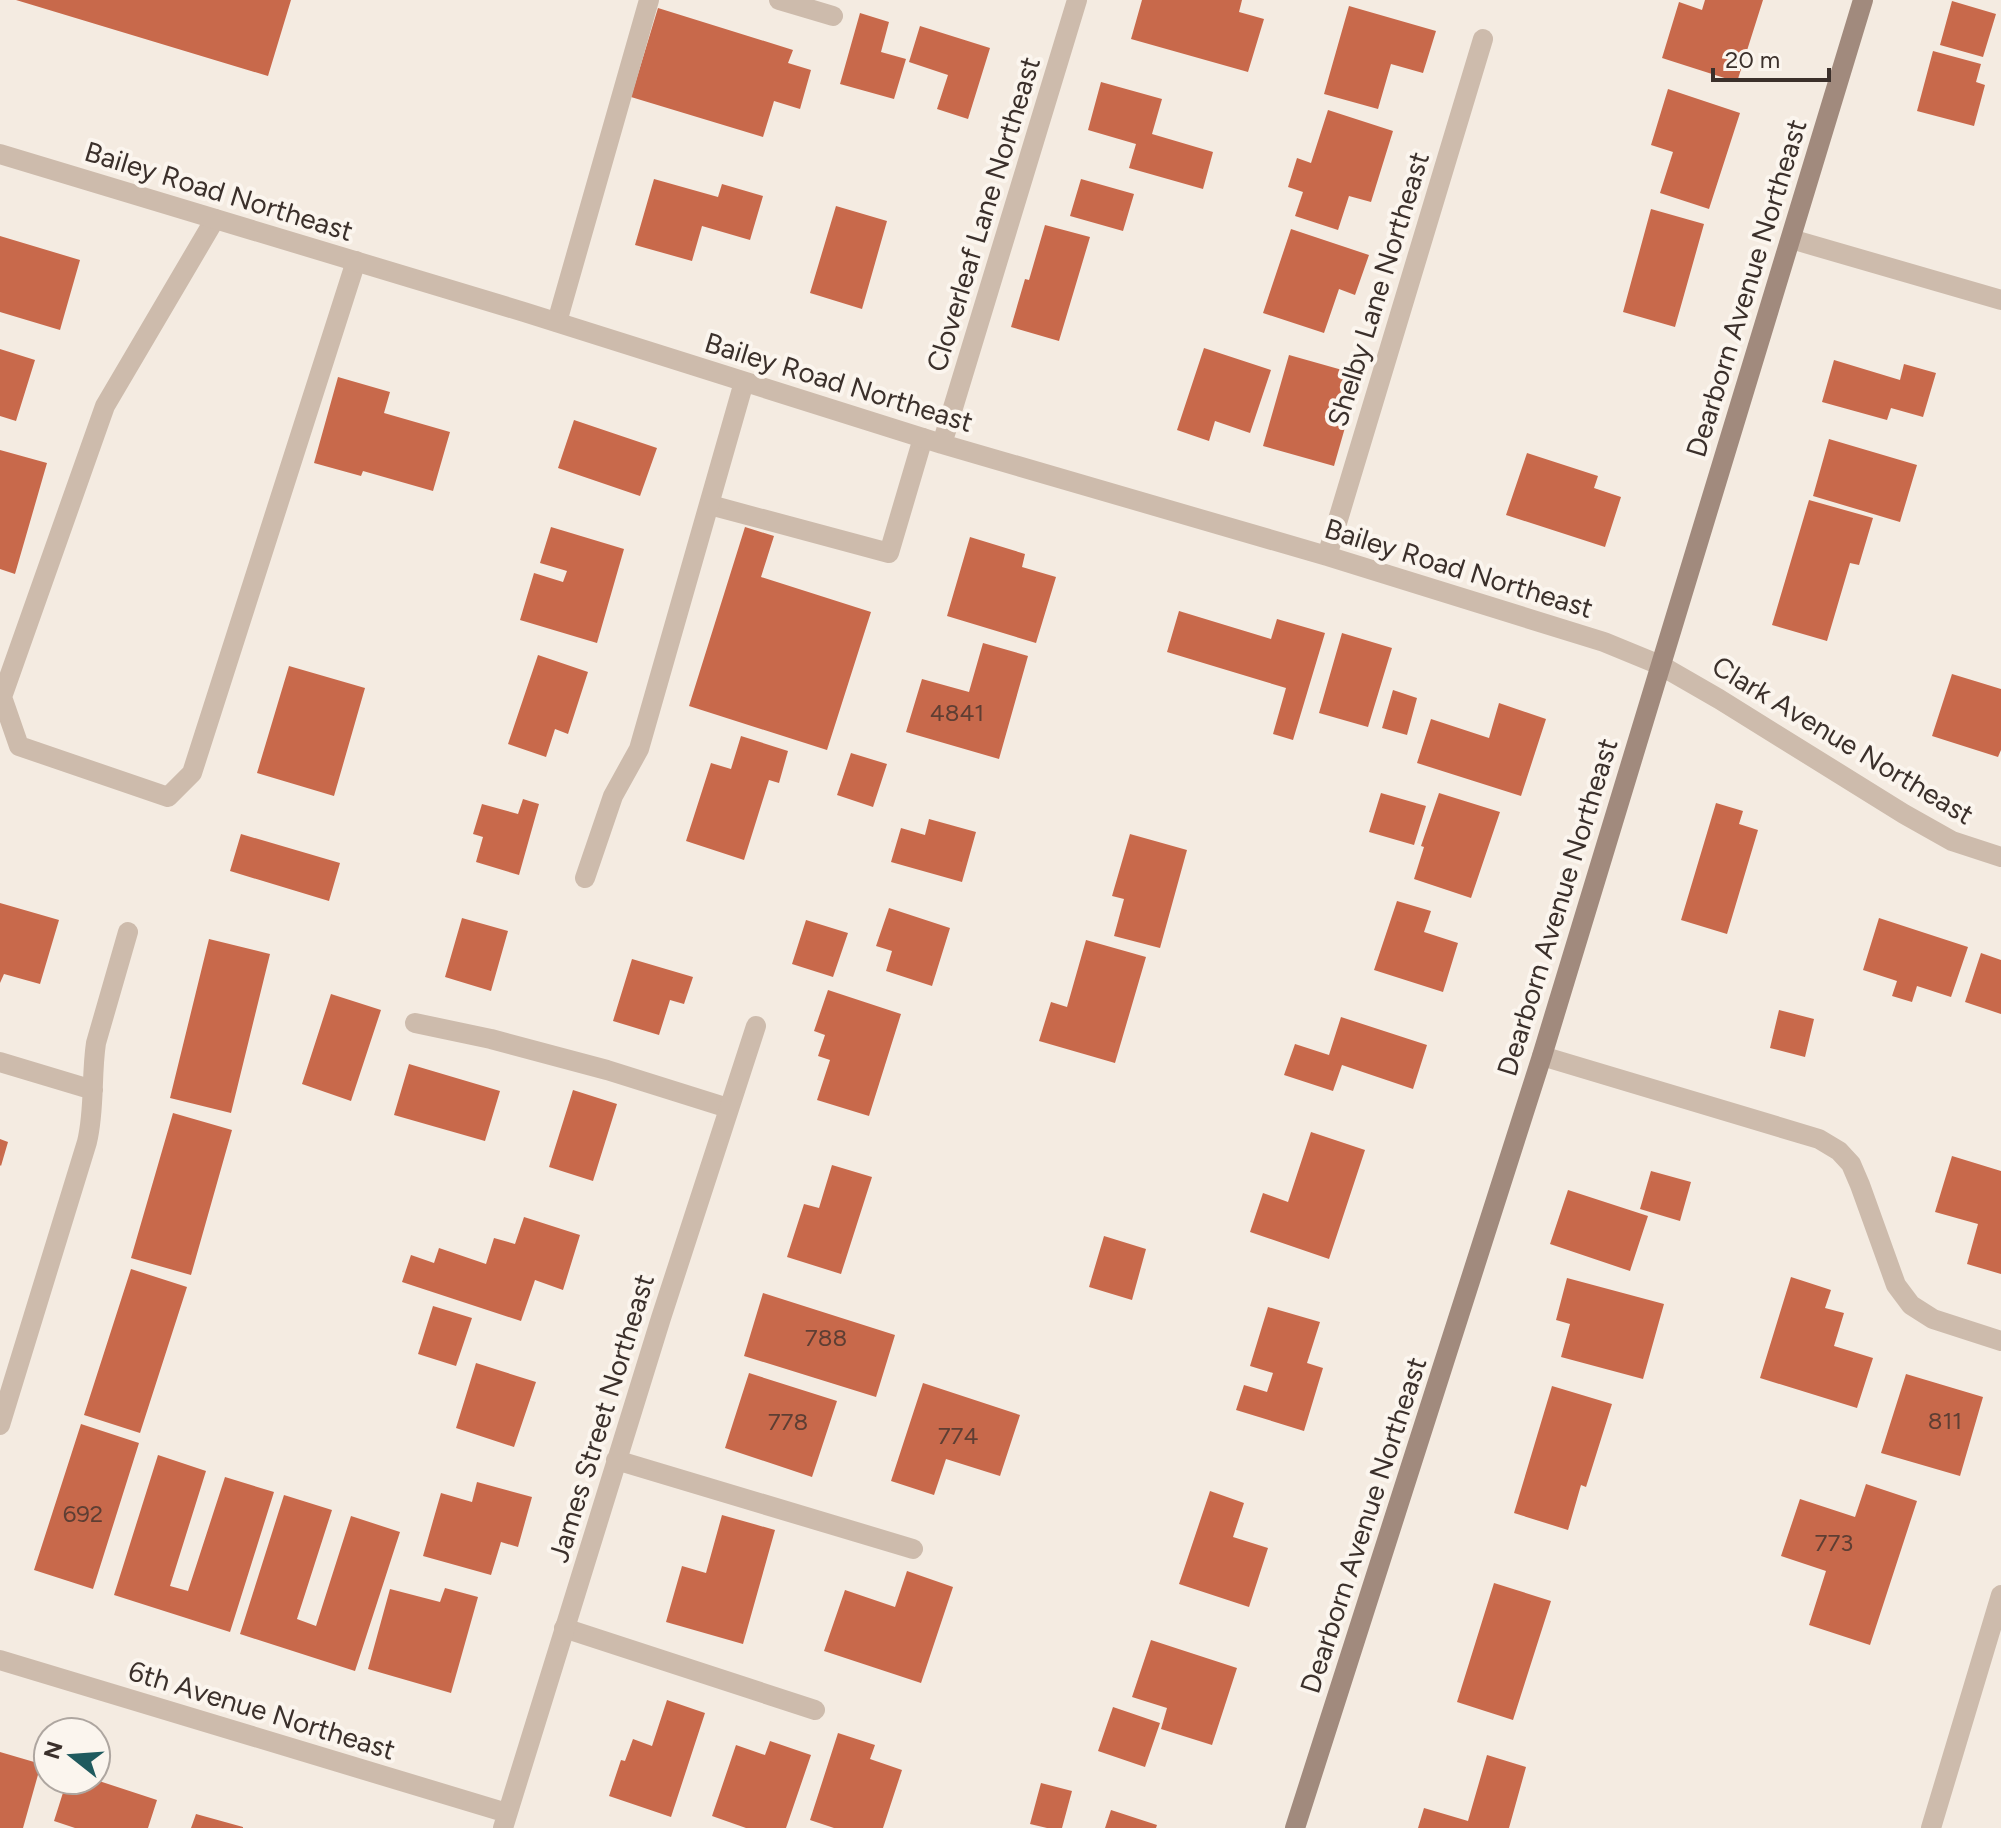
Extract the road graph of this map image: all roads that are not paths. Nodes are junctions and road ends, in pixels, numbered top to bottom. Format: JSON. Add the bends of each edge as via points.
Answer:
{"nodes":[{"id":1,"x":649,"y":0,"type":"edge"},
{"id":2,"x":779,"y":0,"type":"edge"},
{"id":3,"x":1077,"y":0,"type":"edge"},
{"id":4,"x":1863,"y":0,"type":"edge"},
{"id":5,"x":833,"y":16,"type":"dead end"},
{"id":6,"x":1483,"y":39,"type":"dead end"},
{"id":7,"x":0,"y":154,"type":"edge"},
{"id":8,"x":215,"y":219,"type":"junction"},
{"id":9,"x":1791,"y":239,"type":"junction"},
{"id":10,"x":356,"y":261,"type":"junction"},
{"id":11,"x":2001,"y":300,"type":"edge"},
{"id":12,"x":557,"y":322,"type":"junction"},
{"id":13,"x":744,"y":382,"type":"junction"},
{"id":14,"x":933,"y":441,"type":"junction"},
{"id":15,"x":710,"y":505,"type":"junction"},
{"id":16,"x":1327,"y":556,"type":"junction"},
{"id":17,"x":1660,"y":665,"type":"junction"},
{"id":18,"x":2001,"y":857,"type":"edge"},
{"id":19,"x":585,"y":878,"type":"dead end"},
{"id":20,"x":128,"y":932,"type":"dead end"},
{"id":21,"x":415,"y":1023,"type":"dead end"},
{"id":22,"x":756,"y":1026,"type":"dead end"},
{"id":23,"x":1542,"y":1056,"type":"junction"},
{"id":24,"x":0,"y":1062,"type":"edge"},
{"id":25,"x":93,"y":1090,"type":"junction"},
{"id":26,"x":728,"y":1108,"type":"junction"},
{"id":27,"x":2001,"y":1341,"type":"edge"},
{"id":28,"x":0,"y":1425,"type":"edge"},
{"id":29,"x":616,"y":1460,"type":"junction"},
{"id":30,"x":913,"y":1549,"type":"dead end"},
{"id":31,"x":2001,"y":1595,"type":"edge"},
{"id":32,"x":564,"y":1628,"type":"junction"},
{"id":33,"x":0,"y":1660,"type":"edge"},
{"id":34,"x":815,"y":1710,"type":"dead end"},
{"id":35,"x":505,"y":1821,"type":"edge"},
{"id":36,"x":1295,"y":1828,"type":"edge"},
{"id":37,"x":1931,"y":1828,"type":"edge"}],
"edges":[{"from":1,"to":12,"type":"street"},
{"from":2,"to":5,"type":"street"},
{"from":3,"to":14,"type":"street","name":"Cloverleaf Lane Northeast"},
{"from":4,"to":9,"type":"street","name":"Dearborn Avenue Northeast"},
{"from":6,"to":16,"type":"street","name":"Shelby Lane Northeast"},
{"from":7,"to":8,"type":"street","name":"Bailey Road Northeast"},
{"from":8,"to":10,"type":"street","name":"Bailey Road Northeast"},
{"from":8,"to":10,"type":"street","via":[[105,406],[2,697],[19,746],[168,797],[192,773]]},
{"from":9,"to":11,"type":"street"},
{"from":9,"to":17,"type":"street","name":"Dearborn Avenue Northeast"},
{"from":10,"to":12,"type":"street","name":"Bailey Road Northeast"},
{"from":12,"to":13,"type":"street","name":"Bailey Road Northeast"},
{"from":13,"to":14,"type":"street","name":"Bailey Road Northeast"},
{"from":13,"to":15,"type":"street"},
{"from":14,"to":15,"type":"street","name":"Cloverleaf Lane Northeast","via":[[889,553]]},
{"from":14,"to":16,"type":"street","name":"Bailey Road Northeast"},
{"from":15,"to":19,"type":"street","via":[[639,749],[613,796]]},
{"from":16,"to":17,"type":"street","name":"Bailey Road Northeast","via":[[1604,642]]},
{"from":17,"to":18,"type":"street","name":"Clark Avenue Northeast","via":[[1904,814],[1952,841]]},
{"from":17,"to":23,"type":"street","name":"Dearborn Avenue Northeast"},
{"from":20,"to":25,"type":"street","via":[[96,1043]]},
{"from":21,"to":26,"type":"street","via":[[607,1070]]},
{"from":22,"to":26,"type":"street","name":"James Street Northeast"},
{"from":23,"to":27,"type":"street","via":[[1819,1139],[1839,1151],[1851,1164],[1896,1285],[1911,1305],[1933,1319]]},
{"from":23,"to":36,"type":"street","name":"Dearborn Avenue Northeast"},
{"from":24,"to":25,"type":"street"},
{"from":25,"to":28,"type":"street","via":[[87,1142]]},
{"from":26,"to":29,"type":"street","name":"James Street Northeast"},
{"from":29,"to":30,"type":"street"},
{"from":29,"to":32,"type":"street","name":"James Street Northeast"},
{"from":31,"to":37,"type":"street"},
{"from":32,"to":34,"type":"street"},
{"from":32,"to":35,"type":"street","name":"James Street Northeast"},
{"from":33,"to":35,"type":"street","name":"6th Avenue Northeast"}]}
